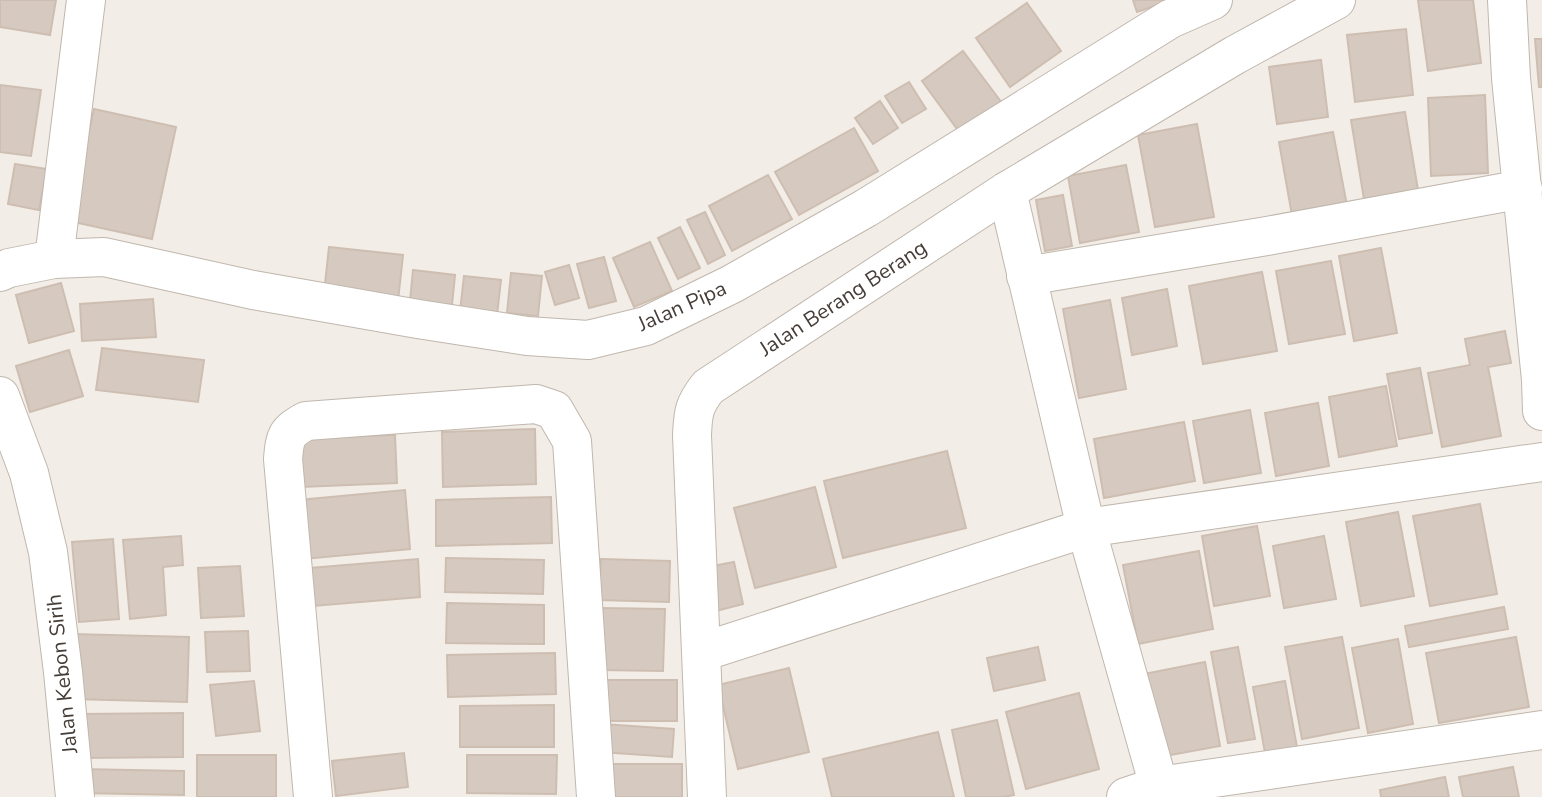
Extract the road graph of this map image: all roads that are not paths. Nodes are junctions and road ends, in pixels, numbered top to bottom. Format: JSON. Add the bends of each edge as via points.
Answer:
{"nodes":[{"id":1,"x":86,"y":0,"type":"edge"},
{"id":2,"x":1213,"y":0,"type":"edge"},
{"id":3,"x":1336,"y":0,"type":"edge"},
{"id":4,"x":1507,"y":0,"type":"edge"},
{"id":5,"x":1523,"y":189,"type":"junction"},
{"id":6,"x":1007,"y":191,"type":"junction"},
{"id":7,"x":54,"y":258,"type":"junction"},
{"id":8,"x":0,"y":272,"type":"edge"},
{"id":9,"x":1026,"y":276,"type":"junction"},
{"id":10,"x":0,"y":396,"type":"edge"},
{"id":11,"x":1542,"y":411,"type":"edge"},
{"id":12,"x":1542,"y":462,"type":"edge"},
{"id":13,"x":1086,"y":528,"type":"junction"},
{"id":14,"x":702,"y":652,"type":"junction"},
{"id":15,"x":1542,"y":730,"type":"edge"},
{"id":16,"x":1149,"y":793,"type":"edge"},
{"id":17,"x":75,"y":797,"type":"edge"},
{"id":18,"x":313,"y":797,"type":"edge"},
{"id":19,"x":596,"y":797,"type":"edge"},
{"id":20,"x":708,"y":797,"type":"edge"}],
"edges":[{"from":1,"to":7,"type":"street"},
{"from":2,"to":7,"type":"street","name":"Jalan Pipa","via":[[1170,19],[866,208],[732,284],[646,326],[588,340],[527,336],[407,317],[104,257]]},
{"from":3,"to":6,"type":"street","name":"Jalan Berang Berang"},
{"from":4,"to":5,"type":"street"},
{"from":5,"to":9,"type":"street"},
{"from":5,"to":11,"type":"street"},
{"from":6,"to":9,"type":"street"},
{"from":6,"to":14,"type":"street","name":"Jalan Berang Berang","via":[[708,387],[697,402],[692,435]]},
{"from":7,"to":8,"type":"street","name":"Jalan Pipa"},
{"from":9,"to":13,"type":"street"},
{"from":10,"to":17,"type":"street","name":"Jalan Kebon Sirih","via":[[29,472],[48,552]]},
{"from":12,"to":13,"type":"street"},
{"from":13,"to":14,"type":"street"},
{"from":13,"to":16,"type":"street"},
{"from":14,"to":20,"type":"street","name":"Jalan Berang Berang"},
{"from":15,"to":16,"type":"street"},
{"from":18,"to":19,"type":"street","via":[[283,459],[285,439],[306,421],[536,404],[554,410],[572,441]]}]}
